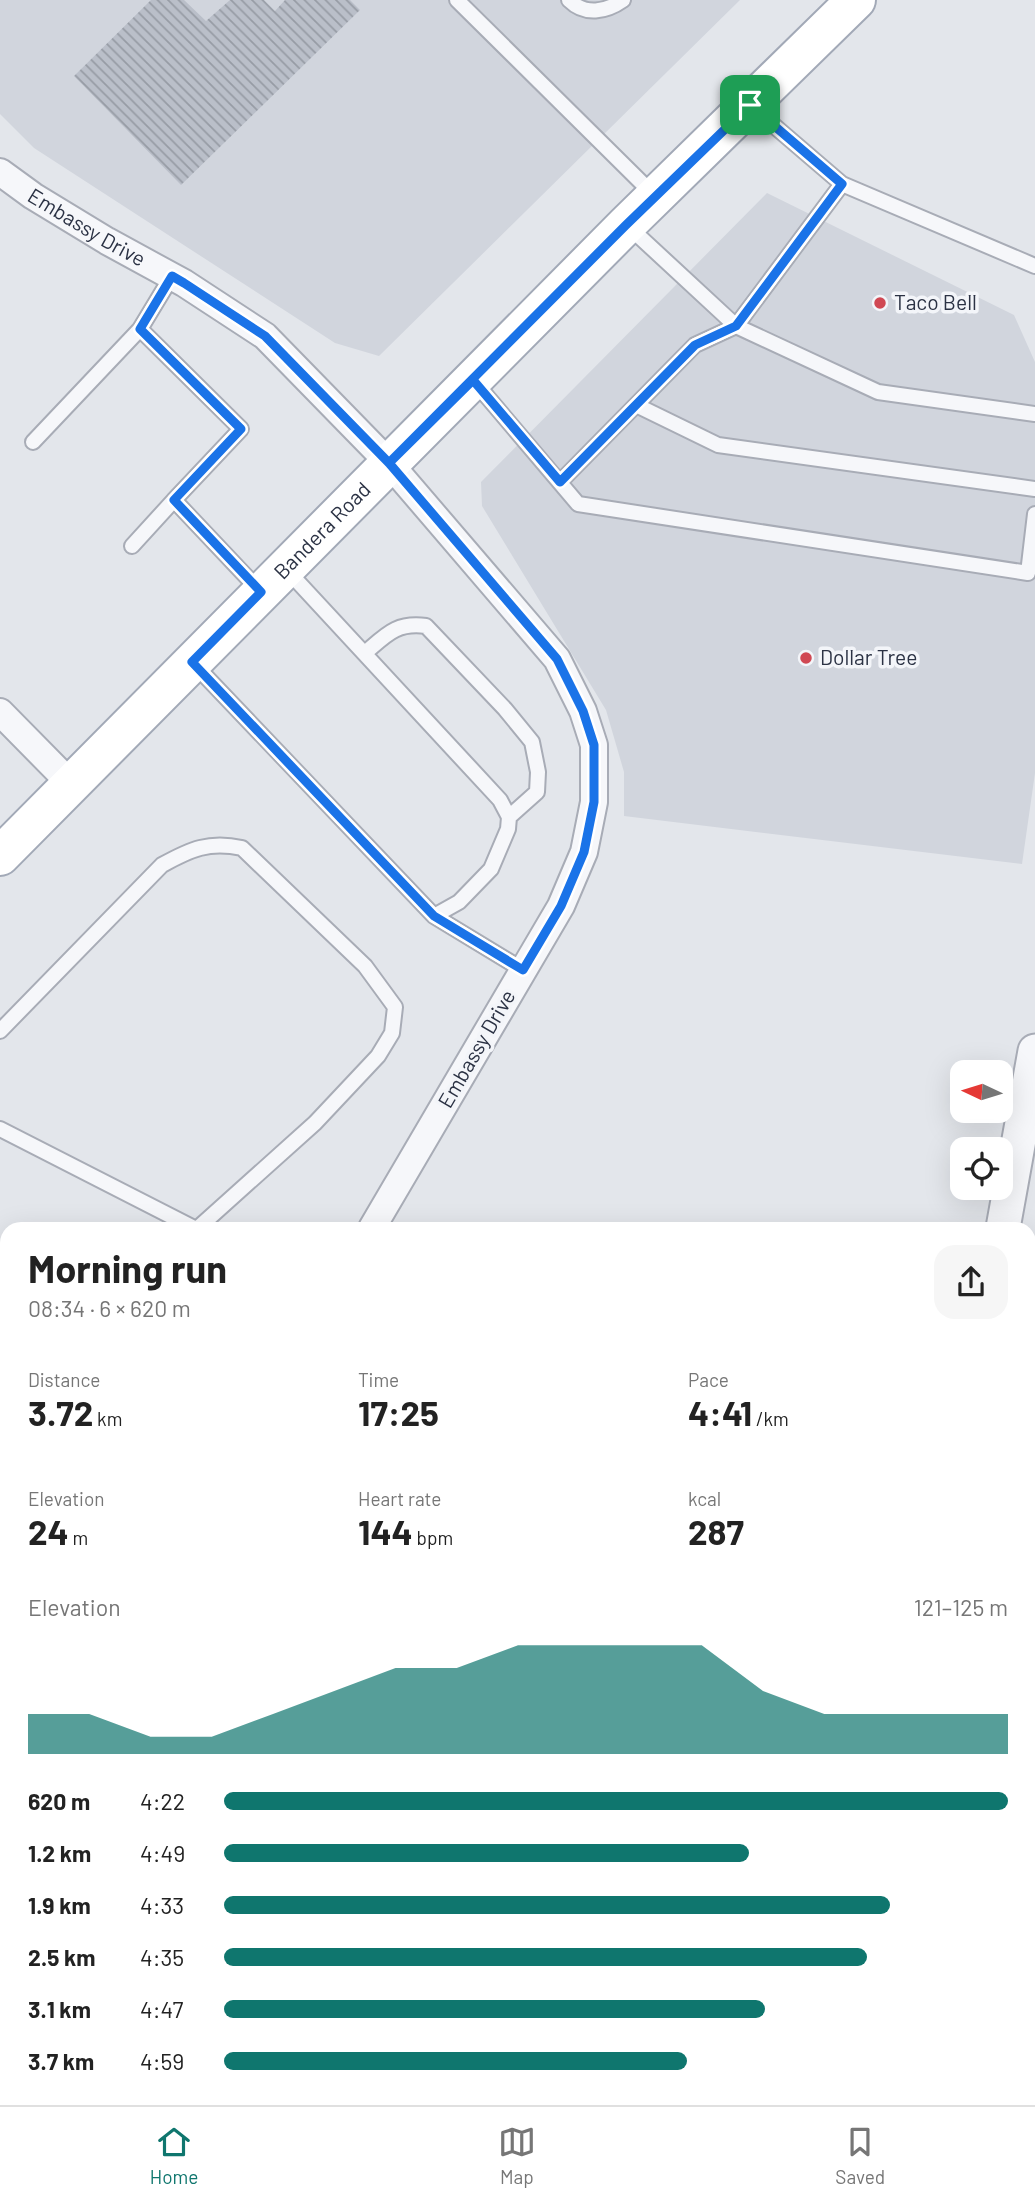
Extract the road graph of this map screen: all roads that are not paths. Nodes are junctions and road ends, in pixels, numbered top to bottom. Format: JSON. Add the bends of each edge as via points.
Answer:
{"nodes":[{"id":1,"x":457,"y":0,"type":"edge"},
{"id":2,"x":569,"y":0,"type":"edge"},
{"id":3,"x":623,"y":0,"type":"edge"},
{"id":4,"x":856,"y":0,"type":"edge"},
{"id":5,"x":750,"y":105,"type":"junction"},
{"id":6,"x":0,"y":172,"type":"edge"},
{"id":7,"x":842,"y":184,"type":"junction"},
{"id":8,"x":656,"y":197,"type":"junction"},
{"id":9,"x":626,"y":225,"type":"junction"},
{"id":10,"x":1035,"y":266,"type":"edge"},
{"id":11,"x":172,"y":276,"type":"junction"},
{"id":12,"x":736,"y":326,"type":"junction"},
{"id":13,"x":140,"y":329,"type":"junction"},
{"id":14,"x":473,"y":380,"type":"junction"},
{"id":15,"x":636,"y":405,"type":"junction"},
{"id":16,"x":1035,"y":414,"type":"edge"},
{"id":17,"x":33,"y":442,"type":"dead end"},
{"id":18,"x":389,"y":463,"type":"junction"},
{"id":19,"x":560,"y":482,"type":"junction"},
{"id":20,"x":1035,"y":489,"type":"edge"},
{"id":21,"x":174,"y":500,"type":"junction"},
{"id":22,"x":1035,"y":514,"type":"edge"},
{"id":23,"x":132,"y":546,"type":"dead end"},
{"id":24,"x":273,"y":580,"type":"junction"},
{"id":25,"x":365,"y":653,"type":"junction"},
{"id":26,"x":192,"y":662,"type":"junction"},
{"id":27,"x":0,"y":712,"type":"edge"},
{"id":28,"x":71,"y":784,"type":"junction"},
{"id":29,"x":509,"y":817,"type":"junction"},
{"id":30,"x":0,"y":856,"type":"edge"},
{"id":31,"x":434,"y":916,"type":"junction"},
{"id":32,"x":523,"y":970,"type":"junction"},
{"id":33,"x":0,"y":1031,"type":"edge"},
{"id":34,"x":1035,"y":1051,"type":"edge"},
{"id":35,"x":0,"y":1129,"type":"edge"},
{"id":36,"x":184,"y":1222,"type":"edge"},
{"id":37,"x":203,"y":1222,"type":"edge"},
{"id":38,"x":376,"y":1222,"type":"edge"},
{"id":39,"x":1004,"y":1222,"type":"edge"}],
"edges":[{"from":1,"to":8,"type":"lane"},
{"from":2,"to":3,"type":"lane","via":[[595,11]]},
{"from":4,"to":5,"type":"main road","name":"Bandera Road"},
{"from":5,"to":7,"type":"lane"},
{"from":5,"to":8,"type":"main road","name":"Bandera Road"},
{"from":6,"to":11,"type":"street","name":"Embassy Drive"},
{"from":7,"to":10,"type":"lane"},
{"from":7,"to":12,"type":"lane"},
{"from":8,"to":9,"type":"main road","name":"Bandera Road"},
{"from":9,"to":12,"type":"lane"},
{"from":9,"to":14,"type":"main road","name":"Bandera Road"},
{"from":11,"to":13,"type":"lane"},
{"from":11,"to":18,"type":"street","name":"Embassy Drive","via":[[265,336]]},
{"from":12,"to":15,"type":"lane","via":[[695,345]]},
{"from":12,"to":16,"type":"lane","via":[[878,392]]},
{"from":13,"to":17,"type":"lane"},
{"from":13,"to":21,"type":"lane","via":[[241,429]]},
{"from":14,"to":18,"type":"main road","name":"Bandera Road"},
{"from":14,"to":19,"type":"lane"},
{"from":15,"to":19,"type":"lane"},
{"from":15,"to":20,"type":"lane","via":[[718,445]]},
{"from":18,"to":24,"type":"main road","name":"Bandera Road"},
{"from":18,"to":32,"type":"street","name":"Embassy Drive","via":[[557,659],[594,745],[594,802],[584,852],[561,906]]},
{"from":19,"to":22,"type":"lane","via":[[578,504],[1028,573]]},
{"from":21,"to":23,"type":"lane"},
{"from":21,"to":24,"type":"lane"},
{"from":24,"to":25,"type":"lane"},
{"from":24,"to":26,"type":"main road","name":"Bandera Road"},
{"from":25,"to":29,"type":"lane","via":[[500,800]]},
{"from":25,"to":29,"type":"lane","via":[[393,629],[426,626],[505,709],[532,742],[538,772],[537,792]]},
{"from":26,"to":28,"type":"main road","name":"Bandera Road"},
{"from":26,"to":31,"type":"lane"},
{"from":27,"to":28,"type":"street"},
{"from":28,"to":30,"type":"main road","name":"Bandera Road"},
{"from":29,"to":31,"type":"lane","via":[[491,869],[459,902]]},
{"from":31,"to":32,"type":"lane"},
{"from":32,"to":38,"type":"street","name":"Embassy Drive"},
{"from":33,"to":37,"type":"lane","via":[[162,864],[186,852],[221,844],[242,848],[365,966],[395,1007],[392,1033],[378,1056],[315,1123]]},
{"from":34,"to":39,"type":"street"},
{"from":35,"to":36,"type":"lane"}]}
